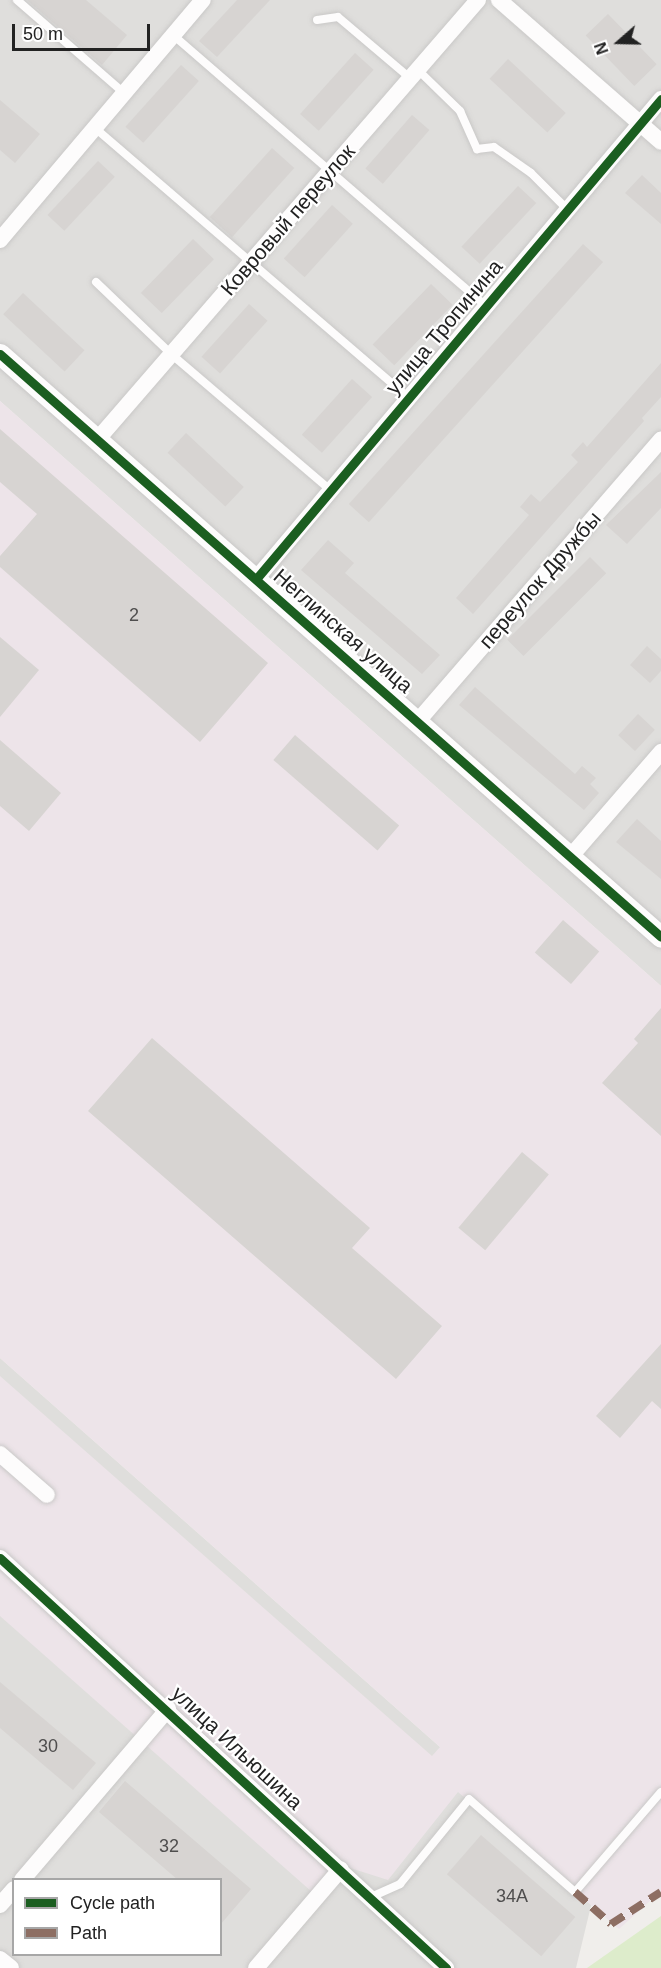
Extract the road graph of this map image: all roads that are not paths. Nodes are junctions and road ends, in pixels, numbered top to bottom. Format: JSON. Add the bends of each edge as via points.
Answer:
{"nodes":[{"id":1,"x":17,"y":0,"type":"edge"},
{"id":2,"x":203,"y":0,"type":"edge"},
{"id":3,"x":478,"y":0,"type":"edge"},
{"id":4,"x":499,"y":0,"type":"edge"},
{"id":5,"x":317,"y":20,"type":"dead end"},
{"id":6,"x":173,"y":35,"type":"junction"},
{"id":7,"x":414,"y":74,"type":"junction"},
{"id":8,"x":124,"y":93,"type":"junction"},
{"id":9,"x":661,"y":99,"type":"edge"},
{"id":10,"x":639,"y":123,"type":"junction"},
{"id":11,"x":95,"y":128,"type":"junction"},
{"id":12,"x":661,"y":142,"type":"edge"},
{"id":13,"x":331,"y":171,"type":"junction"},
{"id":14,"x":567,"y":209,"type":"junction"},
{"id":15,"x":0,"y":240,"type":"edge"},
{"id":16,"x":251,"y":262,"type":"junction"},
{"id":17,"x":96,"y":282,"type":"dead end"},
{"id":18,"x":486,"y":306,"type":"junction"},
{"id":19,"x":0,"y":354,"type":"edge"},
{"id":20,"x":171,"y":354,"type":"junction"},
{"id":21,"x":408,"y":398,"type":"junction"},
{"id":22,"x":661,"y":438,"type":"edge"},
{"id":23,"x":97,"y":440,"type":"junction"},
{"id":24,"x":330,"y":490,"type":"junction"},
{"id":25,"x":256,"y":579,"type":"junction"},
{"id":26,"x":418,"y":721,"type":"junction"},
{"id":27,"x":661,"y":753,"type":"edge"},
{"id":28,"x":571,"y":856,"type":"junction"},
{"id":29,"x":661,"y":938,"type":"edge"},
{"id":30,"x":0,"y":1454,"type":"edge"},
{"id":31,"x":47,"y":1495,"type":"dead end"},
{"id":32,"x":0,"y":1558,"type":"edge"},
{"id":33,"x":168,"y":1708,"type":"junction"},
{"id":34,"x":661,"y":1792,"type":"edge"},
{"id":35,"x":341,"y":1869,"type":"junction"},
{"id":36,"x":24,"y":1878,"type":"edge"},
{"id":37,"x":12,"y":1891,"type":"edge"},
{"id":38,"x":371,"y":1897,"type":"junction"},
{"id":39,"x":0,"y":1905,"type":"edge"},
{"id":40,"x":0,"y":1959,"type":"edge"},
{"id":41,"x":10,"y":1968,"type":"edge"},
{"id":42,"x":256,"y":1968,"type":"edge"},
{"id":43,"x":446,"y":1968,"type":"edge"}],
"edges":[{"from":1,"to":8,"type":"lane"},
{"from":2,"to":6,"type":"street"},
{"from":3,"to":7,"type":"street","name":"Ковровый переулок"},
{"from":4,"to":10,"type":"street"},
{"from":5,"to":7,"type":"lane","via":[[338,17]]},
{"from":6,"to":8,"type":"street"},
{"from":6,"to":13,"type":"lane"},
{"from":7,"to":13,"type":"street","name":"Ковровый переулок"},
{"from":7,"to":14,"type":"lane","via":[[460,111],[477,149],[494,147],[531,173]]},
{"from":8,"to":11,"type":"street"},
{"from":9,"to":10,"type":"street","name":"улица Тропинина"},
{"from":10,"to":12,"type":"street"},
{"from":10,"to":14,"type":"street","name":"улица Тропинина"},
{"from":11,"to":15,"type":"street"},
{"from":11,"to":16,"type":"lane"},
{"from":13,"to":16,"type":"street","name":"Ковровый переулок"},
{"from":13,"to":18,"type":"lane"},
{"from":14,"to":18,"type":"street","name":"улица Тропинина"},
{"from":16,"to":20,"type":"street","name":"Ковровый переулок"},
{"from":16,"to":21,"type":"lane"},
{"from":17,"to":20,"type":"lane"},
{"from":18,"to":21,"type":"street","name":"улица Тропинина"},
{"from":19,"to":23,"type":"street","name":"Неглинская улица"},
{"from":20,"to":23,"type":"street","name":"Ковровый переулок"},
{"from":20,"to":24,"type":"lane"},
{"from":21,"to":24,"type":"street","name":"улица Тропинина"},
{"from":22,"to":26,"type":"street","name":"переулок Дружбы"},
{"from":23,"to":25,"type":"street","name":"Неглинская улица"},
{"from":24,"to":25,"type":"street","name":"улица Тропинина"},
{"from":25,"to":26,"type":"street","name":"Неглинская улица"},
{"from":26,"to":28,"type":"street","name":"Неглинская улица"},
{"from":27,"to":28,"type":"street"},
{"from":28,"to":29,"type":"street","name":"Неглинская улица"},
{"from":30,"to":31,"type":"street"},
{"from":32,"to":33,"type":"street","name":"улица Ильюшина"},
{"from":33,"to":35,"type":"street","name":"улица Ильюшина"},
{"from":33,"to":36,"type":"street"},
{"from":34,"to":38,"type":"lane","via":[[575,1892],[469,1799],[400,1884]]},
{"from":35,"to":38,"type":"street","name":"улица Ильюшина"},
{"from":35,"to":42,"type":"street"},
{"from":37,"to":39,"type":"street"},
{"from":38,"to":43,"type":"street","name":"улица Ильюшина"},
{"from":40,"to":41,"type":"street"}]}
